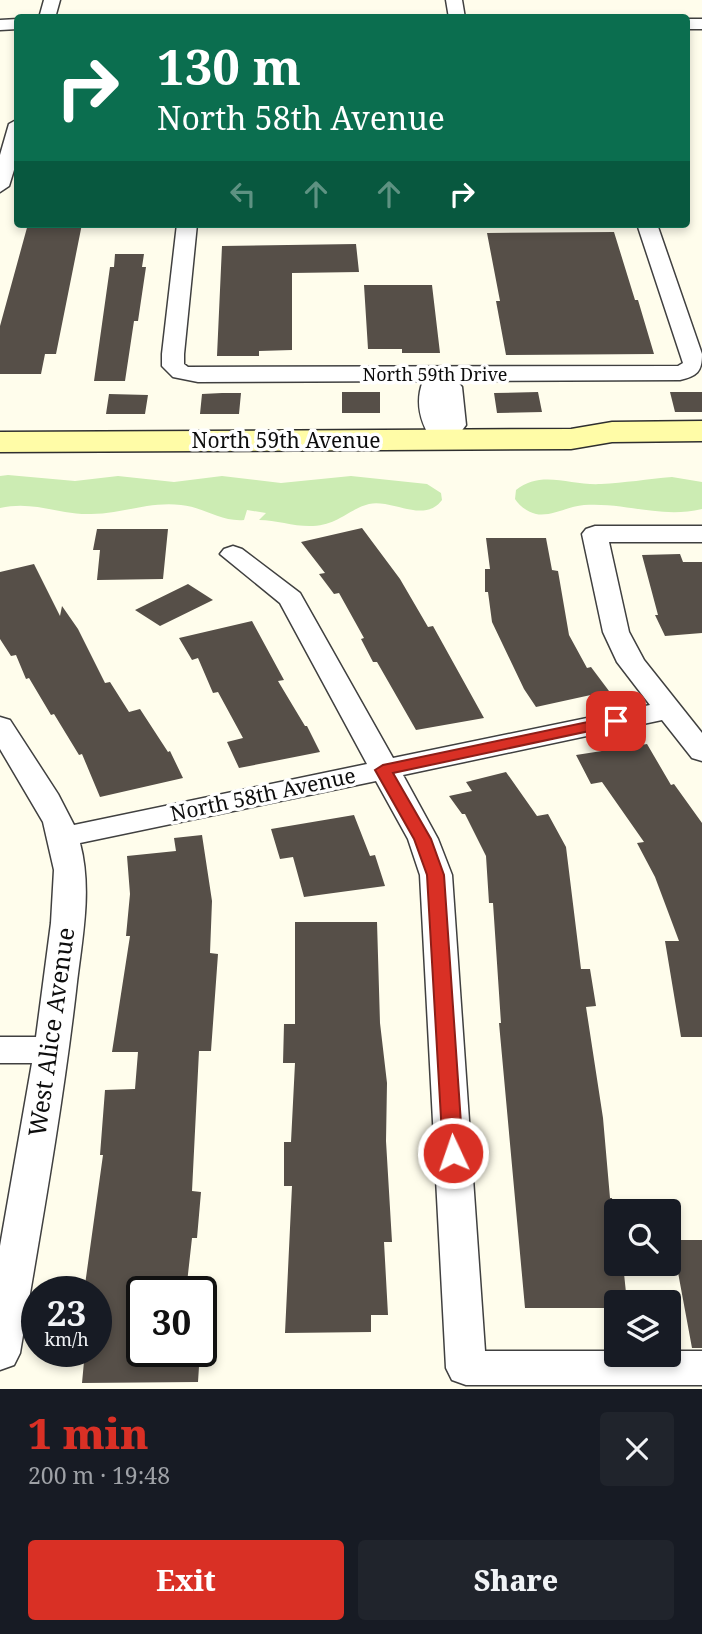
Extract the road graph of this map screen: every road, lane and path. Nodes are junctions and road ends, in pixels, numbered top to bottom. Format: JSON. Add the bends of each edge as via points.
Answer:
{"nodes":[{"id":1,"x":14,"y":138,"type":"edge"},
{"id":2,"x":0,"y":186,"type":"edge"},
{"id":3,"x":187,"y":228,"type":"edge"},
{"id":4,"x":649,"y":228,"type":"edge"},
{"id":5,"x":437,"y":375,"type":"junction"},
{"id":6,"x":702,"y":431,"type":"edge"},
{"id":7,"x":571,"y":439,"type":"junction"},
{"id":8,"x":443,"y":440,"type":"junction"},
{"id":9,"x":0,"y":442,"type":"edge"},
{"id":10,"x":702,"y":450,"type":"edge"},
{"id":11,"x":702,"y":534,"type":"edge"},
{"id":12,"x":233,"y":554,"type":"dead end"},
{"id":13,"x":668,"y":710,"type":"junction"},
{"id":14,"x":0,"y":726,"type":"edge"},
{"id":15,"x":702,"y":752,"type":"edge"},
{"id":16,"x":383,"y":770,"type":"junction"},
{"id":17,"x":63,"y":837,"type":"junction"},
{"id":18,"x":0,"y":1050,"type":"edge"},
{"id":19,"x":53,"y":1050,"type":"junction"},
{"id":20,"x":0,"y":1353,"type":"edge"},
{"id":21,"x":702,"y":1368,"type":"edge"}],
"edges":[{"from":1,"to":2,"type":"street"},
{"from":3,"to":5,"type":"street","name":"North 59th Drive","via":[[173,354],[173,366],[181,372]]},
{"from":4,"to":5,"type":"street","name":"North 59th Drive","via":[[692,354],[690,370],[668,374]]},
{"from":5,"to":8,"type":"street","via":[[429,387],[432,424]]},
{"from":6,"to":7,"type":"main road","name":"North 59th Avenue","via":[[612,432]]},
{"from":7,"to":8,"type":"main road","name":"North 59th Avenue"},
{"from":7,"to":10,"type":"main road","name":"North 59th Avenue","via":[[613,450]]},
{"from":8,"to":9,"type":"main road","name":"North 59th Avenue"},
{"from":11,"to":13,"type":"street","via":[[595,534],[616,632],[631,662]]},
{"from":12,"to":16,"type":"street","via":[[291,599]]},
{"from":13,"to":15,"type":"street"},
{"from":13,"to":16,"type":"street","name":"North 58th Avenue"},
{"from":14,"to":17,"type":"street","name":"West Alice Avenue"},
{"from":16,"to":17,"type":"street","name":"North 58th Avenue"},
{"from":16,"to":21,"type":"street","via":[[423,839],[436,875],[466,1368]]},
{"from":17,"to":19,"type":"street","name":"West Alice Avenue","via":[[69,907]]},
{"from":18,"to":19,"type":"street"},
{"from":19,"to":20,"type":"street","name":"West Alice Avenue"}]}
